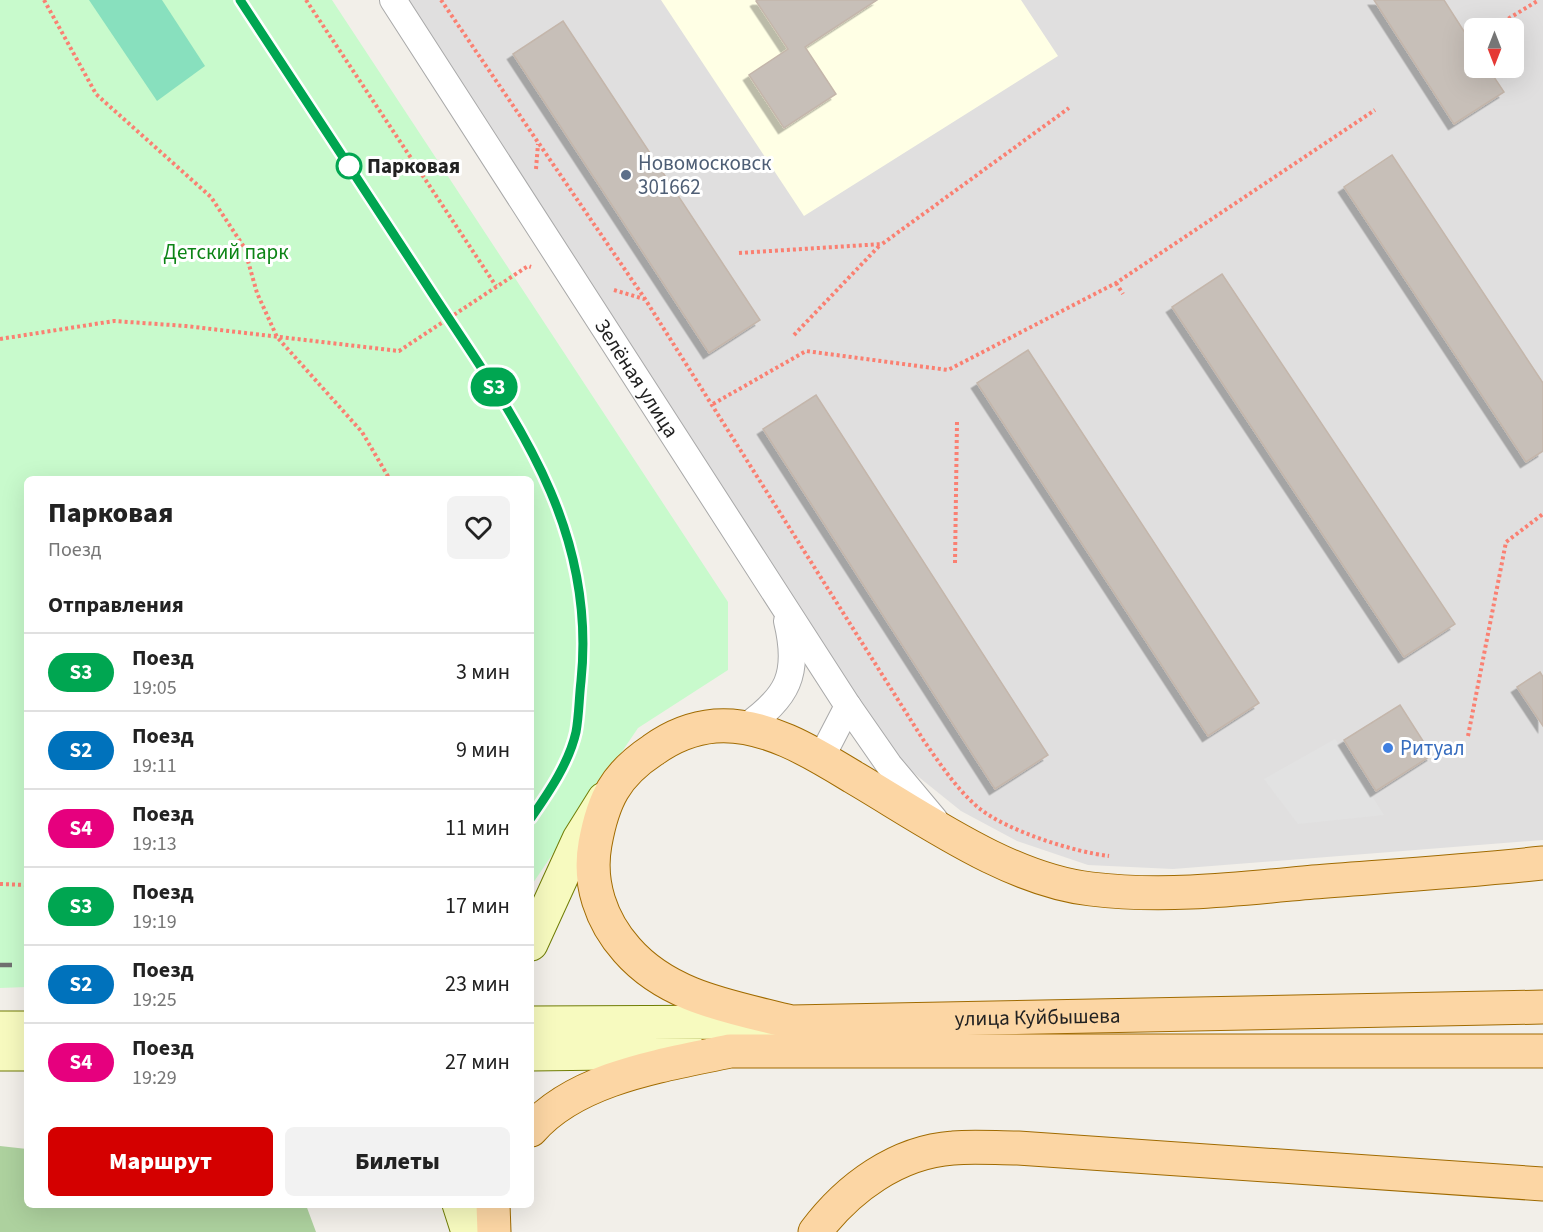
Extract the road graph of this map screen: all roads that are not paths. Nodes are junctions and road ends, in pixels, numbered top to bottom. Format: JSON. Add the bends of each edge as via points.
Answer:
{"nodes":[{"id":1,"x":393,"y":0,"type":"edge"},
{"id":2,"x":783,"y":607,"type":"junction"},
{"id":3,"x":848,"y":706,"type":"junction"},
{"id":4,"x":744,"y":728,"type":"junction"},
{"id":5,"x":821,"y":758,"type":"junction"},
{"id":6,"x":612,"y":787,"type":"junction"},
{"id":7,"x":943,"y":830,"type":"junction"},
{"id":8,"x":1543,"y":863,"type":"edge"},
{"id":9,"x":534,"y":937,"type":"edge"},
{"id":10,"x":1543,"y":1007,"type":"edge"},
{"id":11,"x":791,"y":1022,"type":"junction"},
{"id":12,"x":534,"y":1023,"type":"edge"},
{"id":13,"x":0,"y":1028,"type":"edge"},
{"id":14,"x":24,"y":1028,"type":"edge"},
{"id":15,"x":730,"y":1051,"type":"junction"},
{"id":16,"x":1543,"y":1051,"type":"edge"},
{"id":17,"x":0,"y":1054,"type":"edge"},
{"id":18,"x":24,"y":1054,"type":"edge"},
{"id":19,"x":534,"y":1054,"type":"edge"},
{"id":20,"x":534,"y":1126,"type":"edge"},
{"id":21,"x":1543,"y":1184,"type":"edge"},
{"id":22,"x":460,"y":1208,"type":"edge"},
{"id":23,"x":493,"y":1208,"type":"edge"},
{"id":24,"x":468,"y":1232,"type":"edge"},
{"id":25,"x":494,"y":1232,"type":"edge"},
{"id":26,"x":815,"y":1232,"type":"edge"}],
"edges":[{"from":1,"to":2,"type":"street","name":"Зелёная улица"},
{"from":2,"to":3,"type":"street","name":"Зелёная улица"},
{"from":2,"to":4,"type":"street","via":[[794,651],[789,678],[776,701]]},
{"from":3,"to":5,"type":"street"},
{"from":3,"to":7,"type":"street","name":"Зелёная улица","via":[[889,765]]},
{"from":4,"to":5,"type":"main road","via":[[776,737]]},
{"from":4,"to":6,"type":"main road","via":[[717,726],[693,730],[666,741],[633,764]]},
{"from":5,"to":7,"type":"main road"},
{"from":6,"to":9,"type":"main road","via":[[579,839]]},
{"from":6,"to":11,"type":"main road","via":[[601,818],[592,878],[602,912],[618,940],[641,966],[679,990]]},
{"from":7,"to":8,"type":"main road","via":[[1041,877],[1086,889],[1136,893],[1180,894]]},
{"from":10,"to":11,"type":"main road","name":"улица Куйбышева"},
{"from":11,"to":12,"type":"main road","name":"улица Куйбышева"},
{"from":13,"to":14,"type":"main road"},
{"from":15,"to":16,"type":"main road","name":"улица Куйбышева"},
{"from":15,"to":19,"type":"main road","name":"улица Куйбышева"},
{"from":15,"to":20,"type":"main road","via":[[619,1077],[542,1117]]},
{"from":17,"to":18,"type":"main road"},
{"from":21,"to":26,"type":"main road","via":[[1018,1148],[952,1148],[902,1159],[869,1179],[830,1212]]},
{"from":22,"to":24,"type":"main road"},
{"from":23,"to":25,"type":"main road"}]}
